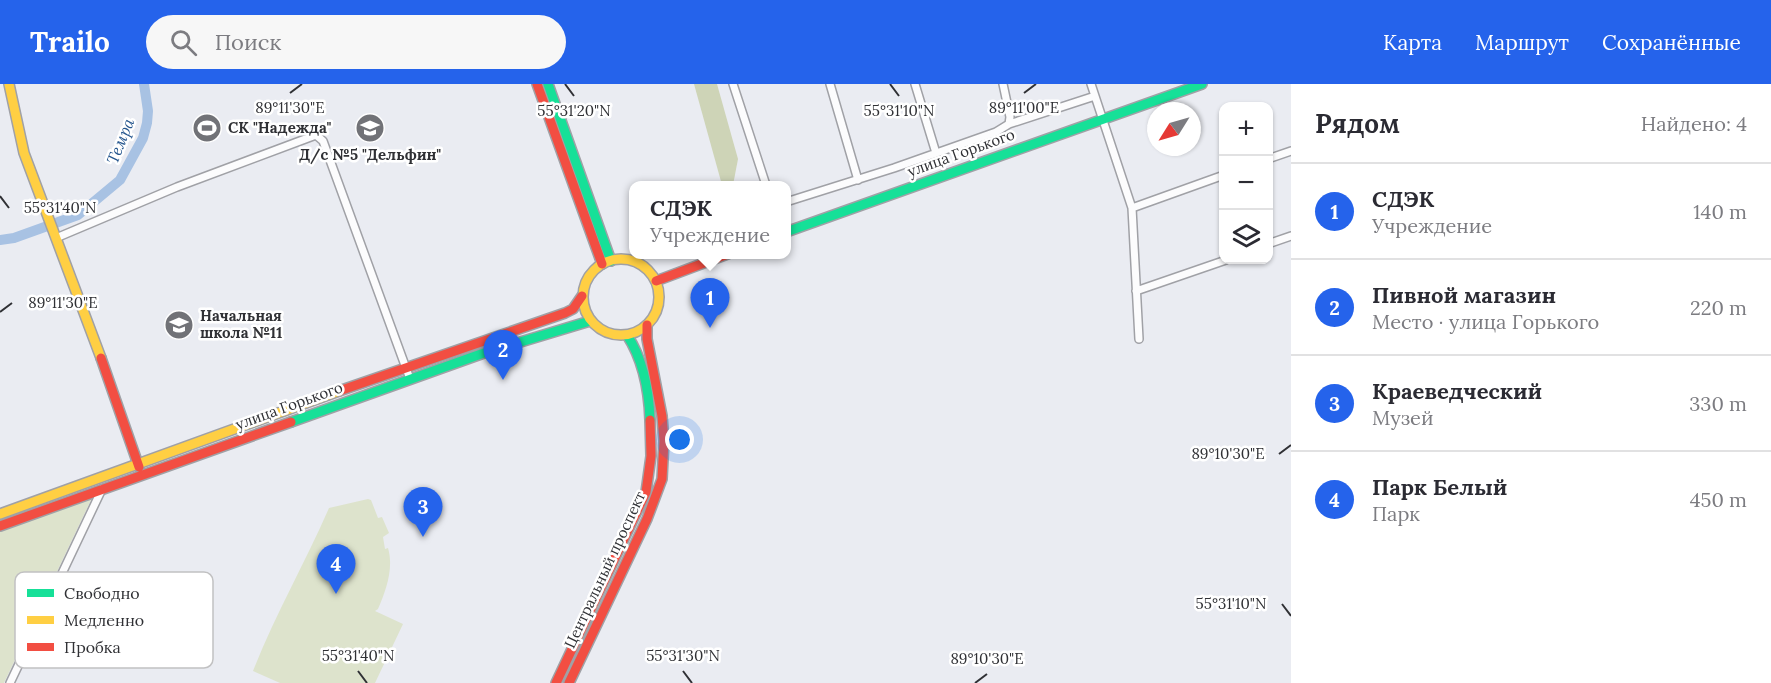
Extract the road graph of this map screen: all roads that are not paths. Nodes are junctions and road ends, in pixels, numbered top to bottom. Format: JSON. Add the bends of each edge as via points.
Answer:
{"nodes":[{"id":1,"x":9,"y":84,"type":"edge"},
{"id":2,"x":537,"y":84,"type":"edge"},
{"id":3,"x":548,"y":84,"type":"edge"},
{"id":4,"x":733,"y":84,"type":"edge"},
{"id":5,"x":830,"y":84,"type":"edge"},
{"id":6,"x":915,"y":84,"type":"edge"},
{"id":7,"x":1003,"y":84,"type":"edge"},
{"id":8,"x":1092,"y":84,"type":"edge"},
{"id":9,"x":1202,"y":84,"type":"edge"},
{"id":10,"x":1095,"y":96,"type":"junction"},
{"id":11,"x":1104,"y":118,"type":"junction"},
{"id":12,"x":1009,"y":124,"type":"junction"},
{"id":13,"x":1291,"y":151,"type":"edge"},
{"id":14,"x":936,"y":153,"type":"junction"},
{"id":15,"x":1273,"y":158,"type":"edge"},
{"id":16,"x":1219,"y":177,"type":"edge"},
{"id":17,"x":858,"y":180,"type":"junction"},
{"id":18,"x":764,"y":181,"type":"edge"},
{"id":19,"x":791,"y":200,"type":"edge"},
{"id":20,"x":1132,"y":208,"type":"junction"},
{"id":21,"x":791,"y":230,"type":"edge"},
{"id":22,"x":1291,"y":236,"type":"edge"},
{"id":23,"x":56,"y":238,"type":"junction"},
{"id":24,"x":1273,"y":243,"type":"edge"},
{"id":25,"x":717,"y":259,"type":"edge"},
{"id":26,"x":606,"y":262,"type":"junction"},
{"id":27,"x":1219,"y":262,"type":"edge"},
{"id":28,"x":656,"y":281,"type":"junction"},
{"id":29,"x":1136,"y":291,"type":"junction"},
{"id":30,"x":582,"y":296,"type":"junction"},
{"id":31,"x":590,"y":321,"type":"junction"},
{"id":32,"x":647,"y":325,"type":"junction"},
{"id":33,"x":627,"y":335,"type":"junction"},
{"id":34,"x":1139,"y":339,"type":"dead end"},
{"id":35,"x":406,"y":367,"type":"junction"},
{"id":36,"x":410,"y":379,"type":"junction"},
{"id":37,"x":651,"y":462,"type":"junction"},
{"id":38,"x":138,"y":463,"type":"junction"},
{"id":39,"x":663,"y":463,"type":"junction"},
{"id":40,"x":142,"y":475,"type":"junction"},
{"id":41,"x":102,"y":489,"type":"junction"},
{"id":42,"x":0,"y":514,"type":"edge"},
{"id":43,"x":0,"y":526,"type":"edge"},
{"id":44,"x":63,"y":572,"type":"edge"},
{"id":45,"x":17,"y":668,"type":"edge"},
{"id":46,"x":10,"y":683,"type":"edge"},
{"id":47,"x":556,"y":683,"type":"edge"},
{"id":48,"x":569,"y":683,"type":"edge"}],
"edges":[{"from":1,"to":23,"type":"main road","via":[[24,153]]},
{"from":2,"to":26,"type":"main road"},
{"from":3,"to":26,"type":"main road"},
{"from":4,"to":18,"type":"street"},
{"from":5,"to":17,"type":"street"},
{"from":6,"to":14,"type":"street"},
{"from":7,"to":12,"type":"street"},
{"from":8,"to":10,"type":"street"},
{"from":9,"to":11,"type":"main road","name":"улица Горького"},
{"from":10,"to":11,"type":"street"},
{"from":10,"to":12,"type":"street"},
{"from":11,"to":20,"type":"street"},
{"from":11,"to":21,"type":"main road","name":"улица Горького"},
{"from":12,"to":14,"type":"street"},
{"from":13,"to":15,"type":"street"},
{"from":14,"to":17,"type":"street"},
{"from":16,"to":20,"type":"street"},
{"from":17,"to":19,"type":"street"},
{"from":20,"to":29,"type":"street"},
{"from":22,"to":24,"type":"street"},
{"from":23,"to":35,"type":"street","via":[[316,135],[323,141],[332,163]]},
{"from":23,"to":38,"type":"main road"},
{"from":25,"to":28,"type":"main road"},
{"from":26,"to":28,"type":"main road","via":[[630,260],[640,264]]},
{"from":26,"to":30,"type":"main road","via":[[588,279]]},
{"from":27,"to":29,"type":"street"},
{"from":28,"to":32,"type":"main road","via":[[658,306]]},
{"from":29,"to":34,"type":"street"},
{"from":30,"to":31,"type":"main road"},
{"from":30,"to":35,"type":"main road","name":"улица Горького","via":[[565,313]]},
{"from":31,"to":33,"type":"main road","via":[[609,334]]},
{"from":31,"to":36,"type":"main road","name":"улица Горького"},
{"from":32,"to":33,"type":"main road"},
{"from":32,"to":39,"type":"main road","name":"Центральный проспект","via":[[662,416]]},
{"from":33,"to":37,"type":"main road","name":"Центральный проспект","via":[[635,344],[646,386]]},
{"from":35,"to":36,"type":"street"},
{"from":35,"to":38,"type":"main road","name":"улица Горького"},
{"from":36,"to":40,"type":"main road","name":"улица Горького"},
{"from":37,"to":39,"type":"main road"},
{"from":37,"to":47,"type":"main road","name":"Центральный проспект","via":[[646,492]]},
{"from":38,"to":40,"type":"main road"},
{"from":38,"to":42,"type":"main road","name":"улица Горького"},
{"from":39,"to":48,"type":"main road","name":"Центральный проспект","via":[[648,519]]},
{"from":40,"to":41,"type":"main road","name":"улица Горького"},
{"from":41,"to":43,"type":"main road","name":"улица Горького"},
{"from":41,"to":44,"type":"street"},
{"from":45,"to":46,"type":"street"}]}
